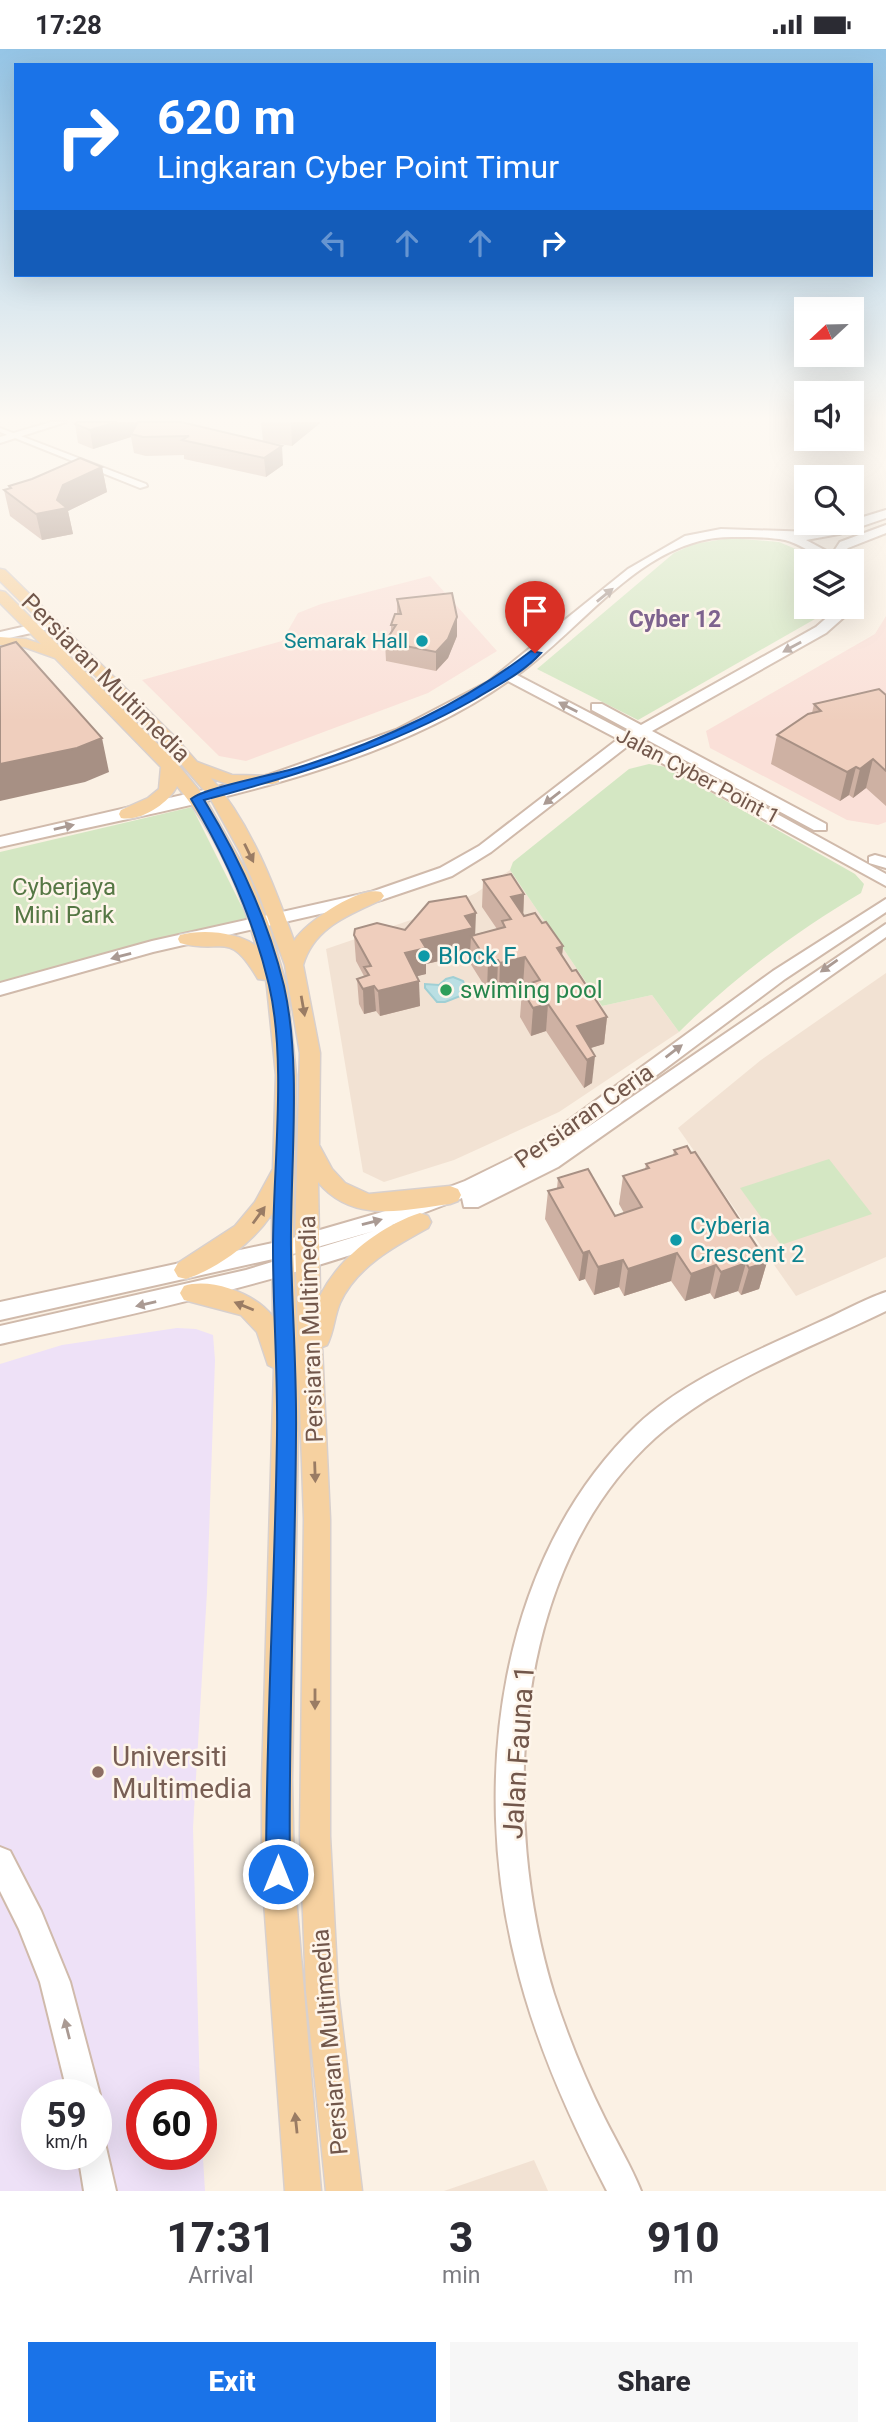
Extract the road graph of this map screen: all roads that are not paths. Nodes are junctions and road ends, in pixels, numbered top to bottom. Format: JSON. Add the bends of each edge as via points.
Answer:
{"nodes":[{"id":1,"x":860,"y":522,"type":"edge"},
{"id":2,"x":886,"y":529,"type":"edge"},
{"id":3,"x":781,"y":535,"type":"junction"},
{"id":4,"x":814,"y":549,"type":"edge"},
{"id":5,"x":840,"y":549,"type":"edge"},
{"id":6,"x":0,"y":573,"type":"edge"},
{"id":7,"x":0,"y":595,"type":"edge"},
{"id":8,"x":833,"y":619,"type":"edge"},
{"id":9,"x":49,"y":620,"type":"junction"},
{"id":10,"x":29,"y":624,"type":"junction"},
{"id":11,"x":0,"y":626,"type":"edge"},
{"id":12,"x":0,"y":639,"type":"edge"},
{"id":13,"x":72,"y":667,"type":"junction"},
{"id":14,"x":512,"y":671,"type":"junction"},
{"id":15,"x":676,"y":710,"type":"junction"},
{"id":16,"x":643,"y":730,"type":"junction"},
{"id":17,"x":629,"y":738,"type":"junction"},
{"id":18,"x":606,"y":757,"type":"junction"},
{"id":19,"x":665,"y":758,"type":"junction"},
{"id":20,"x":696,"y":759,"type":"junction"},
{"id":21,"x":190,"y":762,"type":"junction"},
{"id":22,"x":169,"y":764,"type":"junction"},
{"id":23,"x":273,"y":779,"type":"junction"},
{"id":24,"x":216,"y":794,"type":"junction"},
{"id":25,"x":197,"y":799,"type":"junction"},
{"id":26,"x":127,"y":814,"type":"junction"},
{"id":27,"x":0,"y":842,"type":"edge"},
{"id":28,"x":881,"y":868,"type":"edge"},
{"id":29,"x":375,"y":896,"type":"junction"},
{"id":30,"x":886,"y":904,"type":"edge"},
{"id":31,"x":866,"y":916,"type":"junction"},
{"id":32,"x":886,"y":918,"type":"edge"},
{"id":33,"x":268,"y":920,"type":"junction"},
{"id":34,"x":886,"y":929,"type":"edge"},
{"id":35,"x":187,"y":939,"type":"junction"},
{"id":36,"x":868,"y":940,"type":"junction"},
{"id":37,"x":294,"y":965,"type":"junction"},
{"id":38,"x":0,"y":989,"type":"edge"},
{"id":39,"x":286,"y":1075,"type":"junction"},
{"id":40,"x":285,"y":1142,"type":"junction"},
{"id":41,"x":310,"y":1142,"type":"junction"},
{"id":42,"x":450,"y":1195,"type":"junction"},
{"id":43,"x":420,"y":1222,"type":"junction"},
{"id":44,"x":295,"y":1255,"type":"junction"},
{"id":45,"x":189,"y":1282,"type":"junction"},
{"id":46,"x":886,"y":1301,"type":"edge"},
{"id":47,"x":0,"y":1311,"type":"edge"},
{"id":48,"x":0,"y":1335,"type":"edge"},
{"id":49,"x":313,"y":1404,"type":"junction"},
{"id":50,"x":287,"y":1433,"type":"junction"},
{"id":51,"x":0,"y":1861,"type":"edge"},
{"id":52,"x":80,"y":2079,"type":"edge"},
{"id":53,"x":97,"y":2170,"type":"edge"},
{"id":54,"x":100,"y":2191,"type":"edge"},
{"id":55,"x":303,"y":2191,"type":"edge"},
{"id":56,"x":344,"y":2191,"type":"edge"},
{"id":57,"x":625,"y":2191,"type":"edge"}],
"edges":[{"from":1,"to":3,"type":"street","via":[[818,535]]},
{"from":2,"to":5,"type":"street"},
{"from":3,"to":4,"type":"street"},
{"from":14,"to":3,"type":"street","one_way":true,"via":[[675,544],[713,533]]},
{"from":6,"to":9,"type":"main road","name":"Persiaran Multimedia"},
{"from":7,"to":10,"type":"main road","name":"Persiaran Multimedia"},
{"from":8,"to":15,"type":"street","one_way":true},
{"from":9,"to":10,"type":"street"},
{"from":9,"to":21,"type":"main road","name":"Persiaran Multimedia"},
{"from":10,"to":11,"type":"street"},
{"from":10,"to":12,"type":"street"},
{"from":10,"to":13,"type":"main road","name":"Persiaran Multimedia"},
{"from":12,"to":13,"type":"main road","via":[[38,646]]},
{"from":13,"to":22,"type":"main road","name":"Persiaran Multimedia"},
{"from":14,"to":16,"type":"street","name":"Jalan Cyber Point 1"},
{"from":17,"to":14,"type":"street","name":"Jalan Cyber Point 1","one_way":true},
{"from":14,"to":23,"type":"street","via":[[398,733]]},
{"from":15,"to":16,"type":"street"},
{"from":15,"to":20,"type":"street","via":[[669,727],[671,735]]},
{"from":16,"to":17,"type":"street"},
{"from":16,"to":20,"type":"street","name":"Jalan Cyber Point 1"},
{"from":17,"to":18,"type":"street"},
{"from":17,"to":19,"type":"street","name":"Jalan Cyber Point 1"},
{"from":18,"to":19,"type":"street","via":[[634,751]]},
{"from":18,"to":29,"type":"street","one_way":true,"via":[[485,849],[446,872]]},
{"from":19,"to":28,"type":"street","name":"Jalan Cyber Point 1"},
{"from":20,"to":28,"type":"street","name":"Jalan Cyber Point 1"},
{"from":21,"to":23,"type":"main road","via":[[222,779]]},
{"from":21,"to":24,"type":"main road","name":"Persiaran Multimedia"},
{"from":22,"to":25,"type":"main road","name":"Persiaran Multimedia"},
{"from":22,"to":26,"type":"main road","via":[[172,778],[165,795]]},
{"from":23,"to":24,"type":"street"},
{"from":24,"to":25,"type":"street"},
{"from":24,"to":33,"type":"main road","name":"Persiaran Multimedia","one_way":true,"via":[[249,852]]},
{"from":25,"to":26,"type":"street"},
{"from":25,"to":33,"type":"main road","name":"Persiaran Multimedia"},
{"from":27,"to":26,"type":"street","one_way":true},
{"from":28,"to":31,"type":"street","via":[[884,888]]},
{"from":29,"to":33,"type":"street"},
{"from":29,"to":37,"type":"main road","via":[[321,922],[302,942]]},
{"from":30,"to":31,"type":"street","name":"Persiaran Ceria"},
{"from":42,"to":31,"type":"street","name":"Persiaran Ceria","one_way":true,"via":[[535,1155]]},
{"from":32,"to":36,"type":"street","via":[[870,928]]},
{"from":33,"to":35,"type":"street"},
{"from":33,"to":37,"type":"main road","name":"Persiaran Multimedia"},
{"from":33,"to":39,"type":"main road","name":"Persiaran Multimedia"},
{"from":34,"to":36,"type":"street","name":"Persiaran Ceria"},
{"from":35,"to":38,"type":"street","one_way":true},
{"from":35,"to":39,"type":"main road","via":[[234,941],[257,955]]},
{"from":36,"to":43,"type":"street","name":"Persiaran Ceria","one_way":true,"via":[[551,1162]]},
{"from":37,"to":41,"type":"main road","name":"Persiaran Multimedia","one_way":true,"via":[[310,1053]]},
{"from":39,"to":40,"type":"main road","name":"Persiaran Multimedia"},
{"from":40,"to":44,"type":"main road","name":"Persiaran Multimedia"},
{"from":45,"to":40,"type":"main road","one_way":true,"via":[[261,1215],[280,1173]]},
{"from":41,"to":42,"type":"main road","via":[[326,1180],[356,1201],[400,1203]]},
{"from":41,"to":44,"type":"main road","name":"Persiaran Multimedia"},
{"from":44,"to":42,"type":"street","name":"Persiaran Ceria","one_way":true},
{"from":43,"to":44,"type":"street","name":"Persiaran Ceria"},
{"from":43,"to":49,"type":"main road","via":[[391,1237],[348,1270],[329,1297],[319,1335]]},
{"from":44,"to":45,"type":"street","name":"Persiaran Ceria"},
{"from":44,"to":49,"type":"main road","name":"Persiaran Multimedia"},
{"from":44,"to":50,"type":"main road","name":"Persiaran Multimedia"},
{"from":45,"to":47,"type":"street","name":"Persiaran Ceria"},
{"from":45,"to":48,"type":"street","name":"Persiaran Ceria","one_way":true},
{"from":50,"to":45,"type":"main road","one_way":true,"via":[[272,1334],[265,1322],[248,1306]]},
{"from":46,"to":57,"type":"street","name":"Jalan Fauna 1","via":[[734,1375],[649,1430],[597,1487],[536,1604],[522,1660],[513,1735],[512,1867],[522,1928],[542,2001],[601,2146]]},
{"from":49,"to":56,"type":"main road","name":"Persiaran Multimedia","one_way":true,"via":[[316,1849],[322,1991]]},
{"from":55,"to":50,"type":"main road","name":"Persiaran Multimedia","one_way":true,"via":[[278,1874]]},
{"from":52,"to":51,"type":"street","one_way":true,"via":[[55,1982]]},
{"from":53,"to":54,"type":"street"}]}
